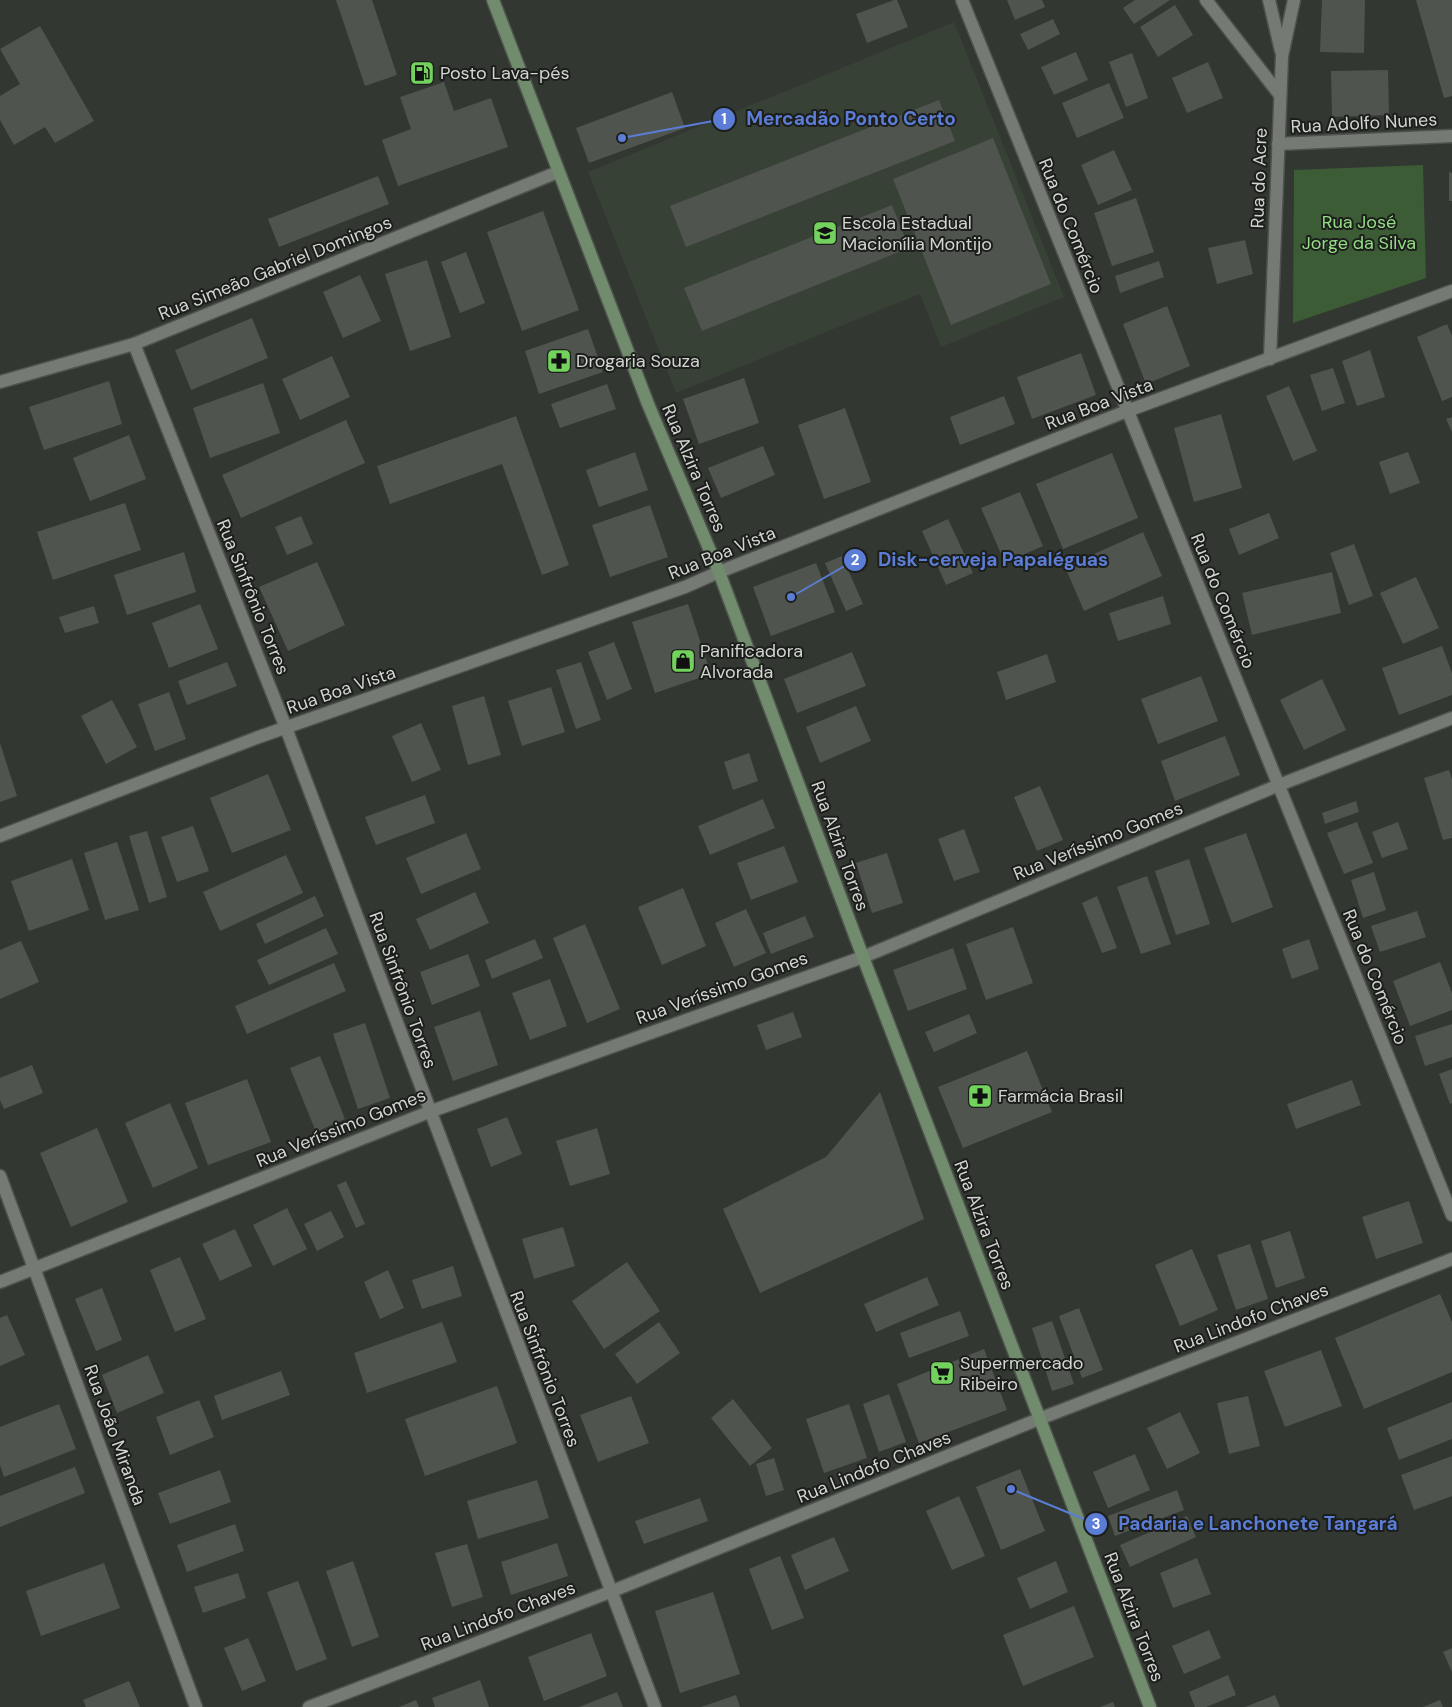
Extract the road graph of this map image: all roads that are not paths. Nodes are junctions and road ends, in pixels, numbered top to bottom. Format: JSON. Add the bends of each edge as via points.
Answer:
{"nodes":[{"id":1,"x":493,"y":0,"type":"edge"},
{"id":2,"x":962,"y":0,"type":"edge"},
{"id":3,"x":1206,"y":0,"type":"edge"},
{"id":4,"x":1269,"y":0,"type":"edge"},
{"id":5,"x":1294,"y":0,"type":"edge"},
{"id":6,"x":1282,"y":56,"type":"junction"},
{"id":7,"x":1280,"y":96,"type":"junction"},
{"id":8,"x":1452,"y":136,"type":"edge"},
{"id":9,"x":1278,"y":144,"type":"junction"},
{"id":10,"x":558,"y":172,"type":"junction"},
{"id":11,"x":1452,"y":291,"type":"edge"},
{"id":12,"x":134,"y":344,"type":"junction"},
{"id":13,"x":1270,"y":359,"type":"junction"},
{"id":14,"x":0,"y":382,"type":"edge"},
{"id":15,"x":1127,"y":411,"type":"junction"},
{"id":16,"x":719,"y":572,"type":"junction"},
{"id":17,"x":1452,"y":718,"type":"edge"},
{"id":18,"x":286,"y":728,"type":"junction"},
{"id":19,"x":1279,"y":786,"type":"junction"},
{"id":20,"x":0,"y":836,"type":"edge"},
{"id":21,"x":863,"y":957,"type":"junction"},
{"id":22,"x":429,"y":1112,"type":"junction"},
{"id":23,"x":0,"y":1176,"type":"edge"},
{"id":24,"x":1452,"y":1216,"type":"edge"},
{"id":25,"x":1452,"y":1260,"type":"edge"},
{"id":26,"x":34,"y":1269,"type":"junction"},
{"id":27,"x":0,"y":1282,"type":"edge"},
{"id":28,"x":1039,"y":1419,"type":"junction"},
{"id":29,"x":610,"y":1592,"type":"junction"},
{"id":30,"x":196,"y":1707,"type":"edge"},
{"id":31,"x":309,"y":1707,"type":"edge"},
{"id":32,"x":654,"y":1707,"type":"edge"},
{"id":33,"x":1150,"y":1707,"type":"edge"}],
"edges":[{"from":1,"to":10,"type":"main road","name":"Rua Alzira Torres"},
{"from":2,"to":15,"type":"street","name":"Rua do Comércio"},
{"from":3,"to":7,"type":"street"},
{"from":4,"to":6,"type":"street"},
{"from":5,"to":6,"type":"street","name":"Rua do Acre"},
{"from":6,"to":7,"type":"street","name":"Rua do Acre"},
{"from":7,"to":9,"type":"street","name":"Rua do Acre"},
{"from":8,"to":9,"type":"street","name":"Rua Adolfo Nunes"},
{"from":9,"to":13,"type":"street","name":"Rua do Acre"},
{"from":10,"to":12,"type":"street","name":"Rua Simeão Gabriel Domingos"},
{"from":10,"to":16,"type":"main road","name":"Rua Alzira Torres","via":[[648,404]]},
{"from":11,"to":13,"type":"street","name":"Rua Boa Vista"},
{"from":12,"to":14,"type":"street","name":"Rua Simeão Gabriel Domingos"},
{"from":12,"to":18,"type":"street","name":"Rua Sinfrônio Torres"},
{"from":13,"to":15,"type":"street","name":"Rua Boa Vista"},
{"from":15,"to":16,"type":"street","name":"Rua Boa Vista"},
{"from":15,"to":19,"type":"street","name":"Rua do Comércio"},
{"from":16,"to":18,"type":"street","name":"Rua Boa Vista","via":[[685,588]]},
{"from":16,"to":21,"type":"main road","name":"Rua Alzira Torres"},
{"from":17,"to":19,"type":"street","name":"Rua Veríssimo Gomes"},
{"from":18,"to":20,"type":"street","name":"Rua Boa Vista"},
{"from":18,"to":22,"type":"street","name":"Rua Sinfrônio Torres"},
{"from":19,"to":21,"type":"street","name":"Rua Veríssimo Gomes"},
{"from":19,"to":24,"type":"street","name":"Rua do Comércio"},
{"from":21,"to":22,"type":"street","name":"Rua Veríssimo Gomes"},
{"from":21,"to":28,"type":"main road","name":"Rua Alzira Torres"},
{"from":22,"to":26,"type":"street","name":"Rua Veríssimo Gomes"},
{"from":22,"to":29,"type":"street","name":"Rua Sinfrônio Torres"},
{"from":23,"to":26,"type":"street","name":"Rua João Miranda"},
{"from":25,"to":28,"type":"street","name":"Rua Lindofo Chaves"},
{"from":26,"to":27,"type":"street","name":"Rua Veríssimo Gomes"},
{"from":26,"to":30,"type":"street","name":"Rua João Miranda"},
{"from":28,"to":29,"type":"street","name":"Rua Lindofo Chaves"},
{"from":28,"to":33,"type":"main road","name":"Rua Alzira Torres"},
{"from":29,"to":31,"type":"street","name":"Rua Lindofo Chaves"},
{"from":29,"to":32,"type":"street","name":"Rua Sinfrônio Torres"}]}
